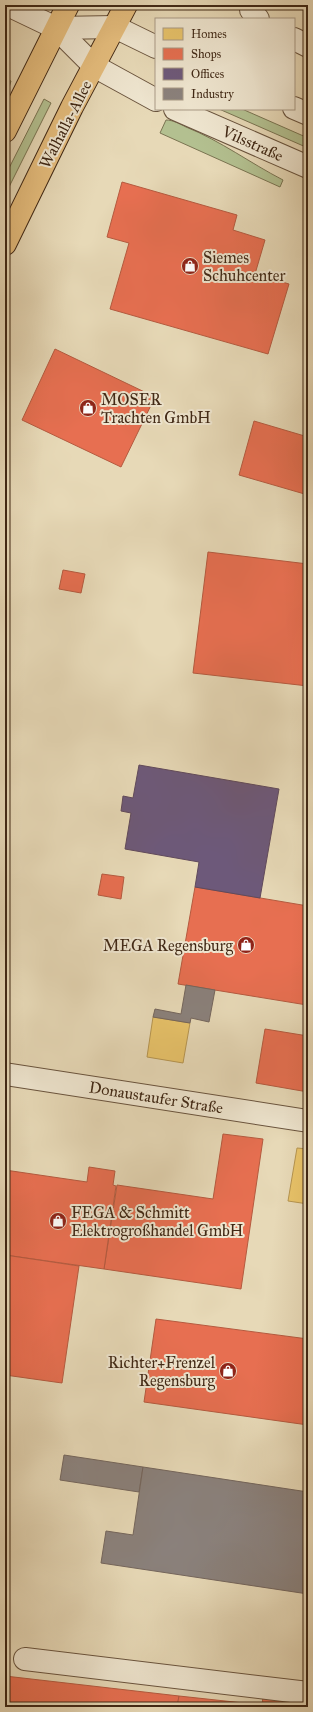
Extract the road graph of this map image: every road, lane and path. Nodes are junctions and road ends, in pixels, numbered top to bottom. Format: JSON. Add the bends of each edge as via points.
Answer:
{"nodes":[{"id":1,"x":8,"y":5,"type":"edge"},
{"id":2,"x":68,"y":5,"type":"edge"},
{"id":3,"x":126,"y":5,"type":"edge"},
{"id":4,"x":251,"y":5,"type":"edge"},
{"id":5,"x":257,"y":18,"type":"edge"},
{"id":6,"x":115,"y":27,"type":"junction"},
{"id":7,"x":56,"y":28,"type":"junction"},
{"id":8,"x":295,"y":40,"type":"edge"},
{"id":9,"x":308,"y":46,"type":"edge"},
{"id":10,"x":155,"y":47,"type":"edge"},
{"id":11,"x":94,"y":66,"type":"junction"},
{"id":12,"x":155,"y":99,"type":"edge"},
{"id":13,"x":295,"y":108,"type":"edge"},
{"id":14,"x":177,"y":110,"type":"edge"},
{"id":15,"x":308,"y":114,"type":"edge"},
{"id":16,"x":5,"y":130,"type":"edge"},
{"id":17,"x":308,"y":167,"type":"edge"},
{"id":18,"x":5,"y":244,"type":"edge"},
{"id":19,"x":5,"y":1074,"type":"edge"},
{"id":20,"x":308,"y":1121,"type":"edge"},
{"id":21,"x":25,"y":1659,"type":"dead end"},
{"id":22,"x":308,"y":1692,"type":"edge"}],
"edges":[{"from":1,"to":7,"type":"street"},
{"from":2,"to":7,"type":"main road"},
{"from":3,"to":6,"type":"main road","name":"Walhalla-Allee"},
{"from":4,"to":5,"type":"street","via":[[251,10]]},
{"from":6,"to":7,"type":"street"},
{"from":6,"to":10,"type":"street"},
{"from":6,"to":11,"type":"main road","name":"Walhalla-Allee"},
{"from":7,"to":11,"type":"street"},
{"from":7,"to":16,"type":"main road"},
{"from":8,"to":9,"type":"street"},
{"from":11,"to":12,"type":"street"},
{"from":11,"to":18,"type":"main road","name":"Walhalla-Allee"},
{"from":13,"to":15,"type":"street"},
{"from":14,"to":17,"type":"street","name":"Vilsstraße"},
{"from":19,"to":20,"type":"street","name":"Donaustaufer Straße"},
{"from":21,"to":22,"type":"street"}]}
